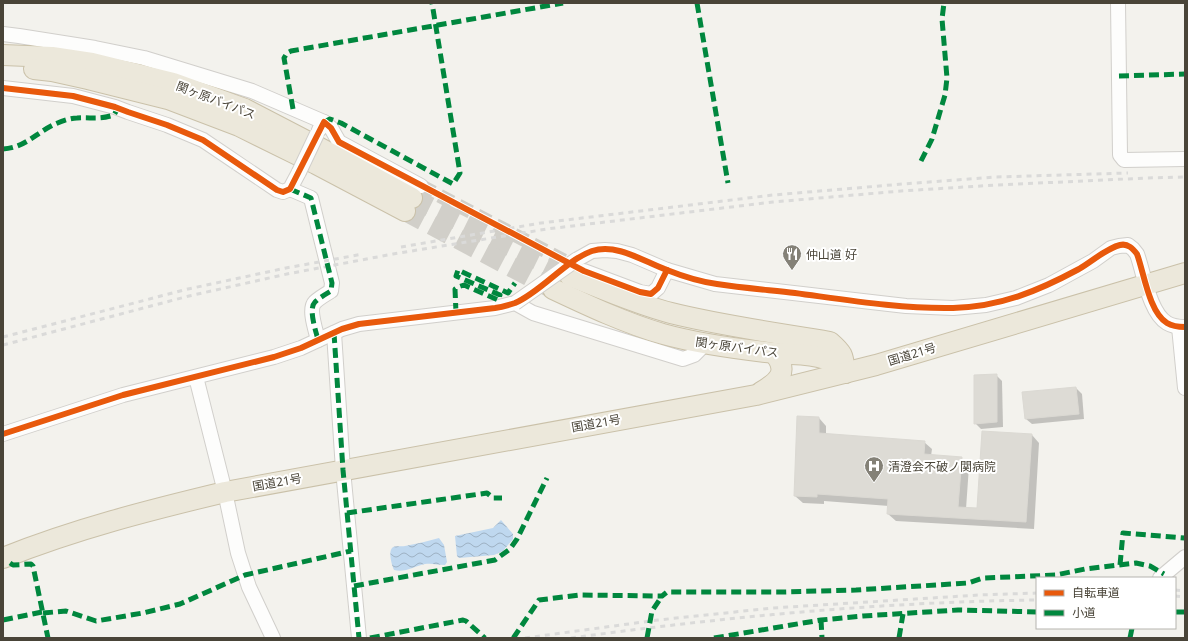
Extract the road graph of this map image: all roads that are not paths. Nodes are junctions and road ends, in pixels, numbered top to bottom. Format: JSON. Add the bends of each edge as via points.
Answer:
{"nodes":[{"id":1,"x":1118,"y":3,"type":"edge"},
{"id":2,"x":3,"y":34,"type":"edge"},
{"id":3,"x":3,"y":55,"type":"edge"},
{"id":4,"x":93,"y":56,"type":"junction"},
{"id":5,"x":3,"y":66,"type":"edge"},
{"id":6,"x":3,"y":88,"type":"edge"},
{"id":7,"x":320,"y":128,"type":"junction"},
{"id":8,"x":1185,"y":160,"type":"edge"},
{"id":9,"x":290,"y":189,"type":"junction"},
{"id":10,"x":413,"y":198,"type":"junction"},
{"id":11,"x":577,"y":269,"type":"junction"},
{"id":12,"x":667,"y":270,"type":"junction"},
{"id":13,"x":1185,"y":273,"type":"edge"},
{"id":14,"x":1146,"y":284,"type":"junction"},
{"id":15,"x":553,"y":289,"type":"tunnel mouth"},
{"id":16,"x":516,"y":303,"type":"junction"},
{"id":17,"x":1182,"y":327,"type":"edge"},
{"id":18,"x":334,"y":333,"type":"junction"},
{"id":19,"x":787,"y":334,"type":"junction"},
{"id":20,"x":318,"y":340,"type":"junction"},
{"id":21,"x":705,"y":344,"type":"junction"},
{"id":22,"x":774,"y":353,"type":"junction"},
{"id":23,"x":864,"y":368,"type":"junction"},
{"id":24,"x":844,"y":373,"type":"junction"},
{"id":25,"x":196,"y":377,"type":"junction"},
{"id":26,"x":1185,"y":388,"type":"edge"},
{"id":27,"x":756,"y":395,"type":"junction"},
{"id":28,"x":3,"y":434,"type":"edge"},
{"id":29,"x":343,"y":470,"type":"junction"},
{"id":30,"x":225,"y":492,"type":"junction"},
{"id":31,"x":1185,"y":557,"type":"edge"},
{"id":32,"x":3,"y":558,"type":"edge"},
{"id":33,"x":1161,"y":577,"type":"edge"},
{"id":34,"x":273,"y":638,"type":"edge"},
{"id":35,"x":359,"y":638,"type":"edge"}],
"edges":[{"from":1,"to":8,"type":"street","via":[[1120,155],[1124,160]]},
{"from":2,"to":4,"type":"street"},
{"from":3,"to":4,"type":"highway","name":"関ヶ原バイパス"},
{"from":4,"to":7,"type":"street","via":[[144,58],[245,89]]},
{"from":4,"to":10,"type":"highway","name":"関ヶ原バイパス","via":[[246,109]]},
{"from":5,"to":10,"type":"highway","name":"関ヶ原バイパス","via":[[52,71],[168,99],[239,126],[316,164]]},
{"from":6,"to":9,"type":"street","via":[[73,96],[115,107],[203,140],[277,190],[283,192]]},
{"from":7,"to":9,"type":"street","bridge":true},
{"from":7,"to":10,"type":"street","via":[[331,128],[340,142]]},
{"from":9,"to":20,"type":"street","via":[[311,198],[332,283],[331,291],[314,303],[313,307],[312,314]]},
{"from":11,"to":12,"type":"street","via":[[592,251],[604,250],[632,255]]},
{"from":11,"to":12,"type":"street","via":[[651,294],[658,288]]},
{"from":11,"to":16,"type":"street","bridge":true},
{"from":11,"to":19,"type":"highway","name":"関ヶ原バイパス","via":[[623,297],[669,312]]},
{"from":12,"to":14,"type":"street","via":[[715,284],[906,306],[953,308],[986,305],[1016,298],[1049,285],[1111,248],[1123,244],[1128,245],[1137,254]]},
{"from":13,"to":14,"type":"highway","name":"国道21号"},
{"from":14,"to":17,"type":"street","via":[[1158,316],[1167,324]]},
{"from":14,"to":23,"type":"highway","name":"国道21号"},
{"from":15,"to":21,"type":"highway","name":"関ヶ原バイパス","via":[[605,313],[663,334]]},
{"from":16,"to":18,"type":"street","via":[[495,308],[359,324]]},
{"from":16,"to":21,"type":"street","via":[[533,313],[683,359],[694,355]]},
{"from":17,"to":26,"type":"street"},
{"from":18,"to":20,"type":"street"},
{"from":18,"to":29,"type":"street"},
{"from":19,"to":23,"type":"highway","name":"関ヶ原バイパス","via":[[842,338],[856,351]]},
{"from":19,"to":24,"type":"highway","name":"関ヶ原バイパス","via":[[830,342],[844,356]]},
{"from":20,"to":25,"type":"street","via":[[274,357]]},
{"from":21,"to":22,"type":"highway","name":"関ヶ原バイパス"},
{"from":22,"to":24,"type":"highway","name":"関ヶ原バイパス","via":[[814,356],[834,364]]},
{"from":22,"to":27,"type":"highway","via":[[782,366],[780,378]]},
{"from":23,"to":24,"type":"highway","name":"国道21号"},
{"from":24,"to":27,"type":"highway","name":"国道21号"},
{"from":25,"to":28,"type":"street","via":[[123,395]]},
{"from":25,"to":30,"type":"street"},
{"from":27,"to":29,"type":"highway","name":"国道21号"},
{"from":29,"to":30,"type":"highway","name":"国道21号"},
{"from":29,"to":35,"type":"street"},
{"from":30,"to":32,"type":"highway","name":"国道21号","via":[[147,510],[39,543]]},
{"from":30,"to":34,"type":"street","via":[[238,553],[249,587]]},
{"from":31,"to":33,"type":"street"}]}
